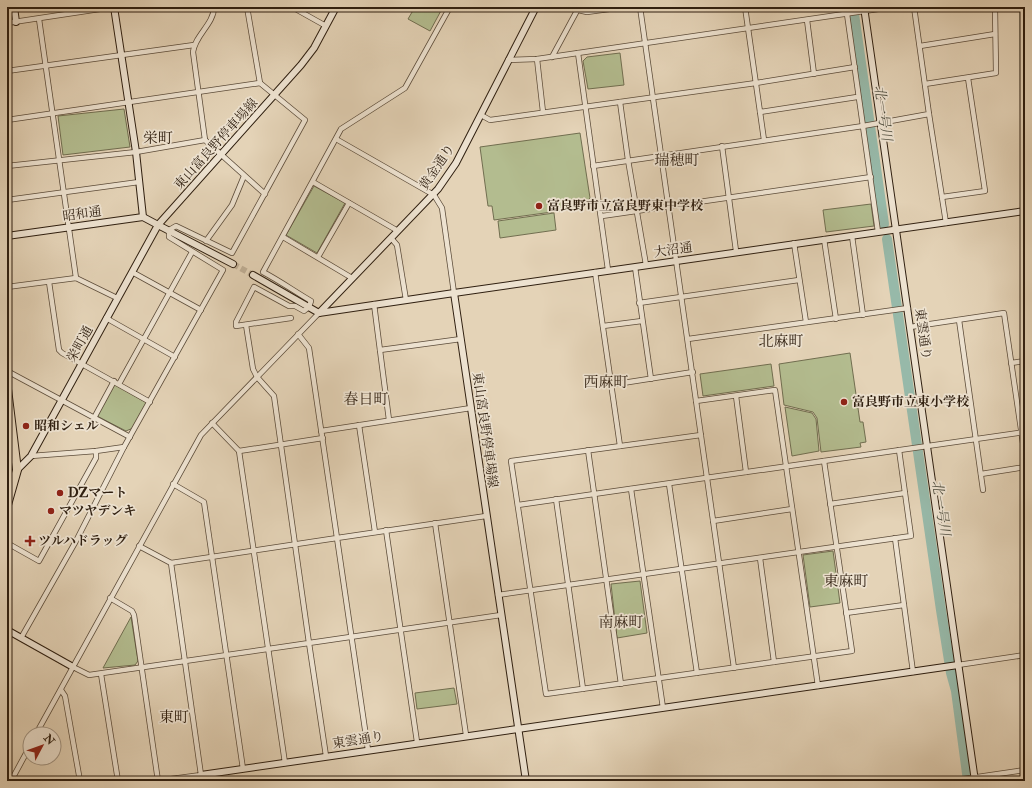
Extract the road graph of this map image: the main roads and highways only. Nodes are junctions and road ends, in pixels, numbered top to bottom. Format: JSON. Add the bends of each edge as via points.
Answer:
{"nodes":[{"id":1,"x":7,"y":389,"type":"edge"},
{"id":2,"x":9,"y":424,"type":"edge"},
{"id":3,"x":8,"y":499,"type":"edge"}],
"edges":[{"from":1,"to":2,"type":"highway"},
{"from":2,"to":3,"type":"highway","via":[[17,470]]}]}
